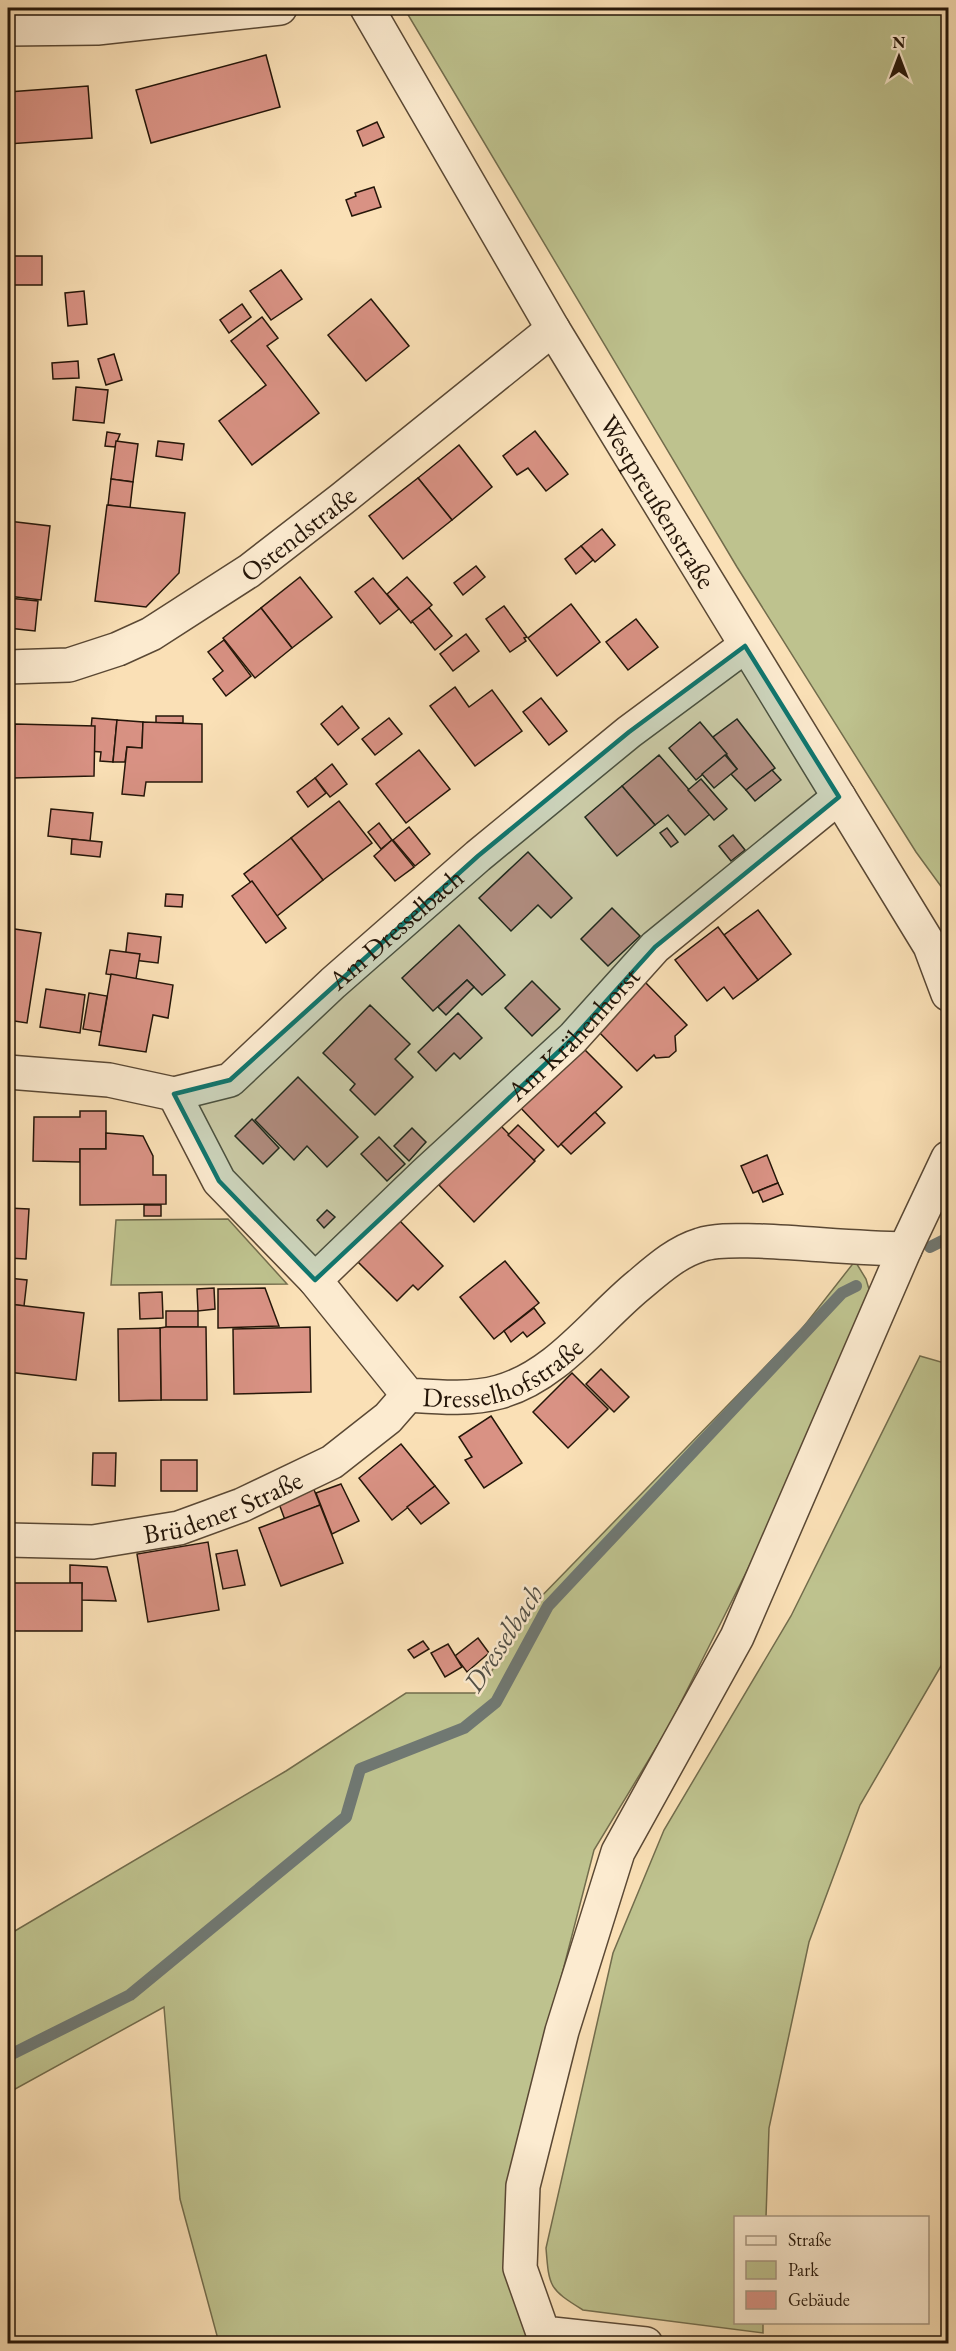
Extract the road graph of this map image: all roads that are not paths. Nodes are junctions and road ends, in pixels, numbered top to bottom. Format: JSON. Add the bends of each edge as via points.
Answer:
{"nodes":[{"id":1,"x":280,"y":8,"type":"edge"},
{"id":2,"x":367,"y":8,"type":"edge"},
{"id":3,"x":8,"y":29,"type":"edge"},
{"id":4,"x":553,"y":329,"type":"junction"},
{"id":5,"x":745,"y":646,"type":"junction"},
{"id":6,"x":8,"y":667,"type":"edge"},
{"id":7,"x":839,"y":797,"type":"junction"},
{"id":8,"x":948,"y":994,"type":"edge"},
{"id":9,"x":8,"y":1072,"type":"edge"},
{"id":10,"x":174,"y":1094,"type":"junction"},
{"id":11,"x":948,"y":1158,"type":"edge"},
{"id":12,"x":905,"y":1249,"type":"junction"},
{"id":13,"x":315,"y":1280,"type":"junction"},
{"id":14,"x":408,"y":1395,"type":"junction"},
{"id":15,"x":8,"y":1540,"type":"edge"},
{"id":16,"x":646,"y":2343,"type":"edge"}],
"edges":[{"from":1,"to":3,"type":"street","via":[[97,28]]},
{"from":2,"to":4,"type":"street","name":"Westpreußenstraße"},
{"from":4,"to":5,"type":"street","name":"Westpreußenstraße"},
{"from":4,"to":6,"type":"street","name":"Ostendstraße","via":[[249,571],[151,634],[69,665]]},
{"from":5,"to":7,"type":"street","name":"Westpreußenstraße"},
{"from":5,"to":10,"type":"street","name":"Am Dresselbach","via":[[629,732],[478,855],[230,1080]]},
{"from":7,"to":8,"type":"street","name":"Westpreußenstraße","via":[[930,946]]},
{"from":7,"to":13,"type":"street","name":"Am Krähenhorst","via":[[654,946],[573,1038]]},
{"from":9,"to":10,"type":"street","name":"Am Dresselbach","via":[[109,1080]]},
{"from":10,"to":13,"type":"street","name":"Dresselhofstraße","via":[[219,1181]]},
{"from":11,"to":12,"type":"street"},
{"from":12,"to":14,"type":"street","name":"Dresselhofstraße","via":[[758,1241],[701,1244],[671,1259],[561,1357],[529,1379],[499,1392],[472,1396]]},
{"from":12,"to":16,"type":"street","via":[[737,1637],[618,1852],[562,2031],[523,2186],[520,2268],[543,2333]]},
{"from":13,"to":14,"type":"street","name":"Dresselhofstraße"},
{"from":14,"to":15,"type":"street","name":"Brüdener Straße","via":[[388,1418],[332,1462],[242,1505],[179,1528],[93,1542]]}]}
